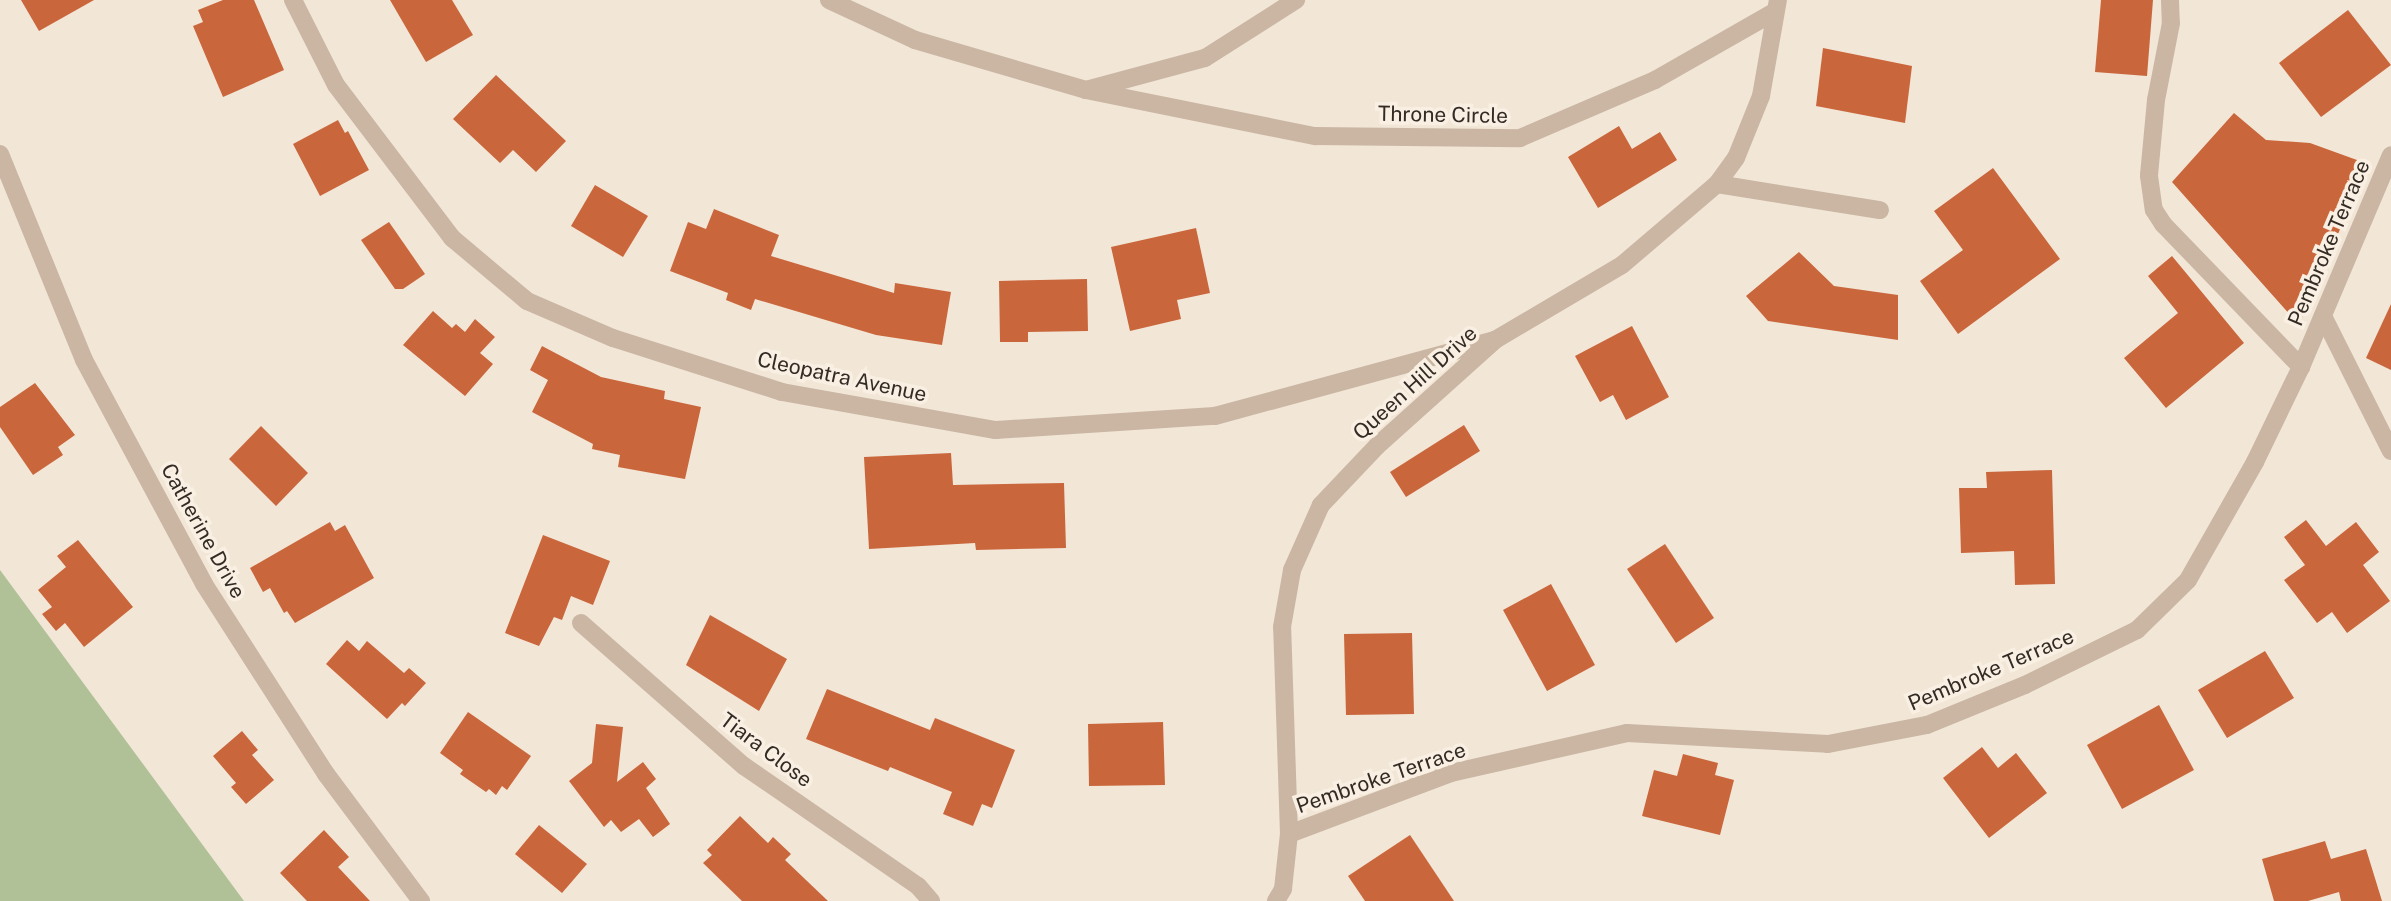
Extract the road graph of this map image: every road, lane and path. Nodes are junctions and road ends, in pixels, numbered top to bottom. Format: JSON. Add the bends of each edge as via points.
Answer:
{"nodes":[{"id":1,"x":293,"y":0,"type":"edge"},
{"id":2,"x":829,"y":0,"type":"edge"},
{"id":3,"x":1296,"y":0,"type":"edge"},
{"id":4,"x":2170,"y":0,"type":"edge"},
{"id":5,"x":1776,"y":6,"type":"edge"},
{"id":6,"x":1086,"y":90,"type":"junction"},
{"id":7,"x":0,"y":154,"type":"edge"},
{"id":8,"x":2391,"y":155,"type":"edge"},
{"id":9,"x":1717,"y":184,"type":"junction"},
{"id":10,"x":1880,"y":210,"type":"dead end"},
{"id":11,"x":2323,"y":316,"type":"junction"},
{"id":12,"x":1495,"y":340,"type":"junction"},
{"id":13,"x":2301,"y":368,"type":"junction"},
{"id":14,"x":2391,"y":451,"type":"edge"},
{"id":15,"x":581,"y":623,"type":"dead end"},
{"id":16,"x":1289,"y":834,"type":"junction"},
{"id":17,"x":421,"y":901,"type":"edge"},
{"id":18,"x":931,"y":901,"type":"edge"},
{"id":19,"x":1276,"y":901,"type":"edge"}],
"edges":[{"from":1,"to":12,"type":"street","name":"Cleopatra Avenue","via":[[336,85],[452,238],[527,301],[613,338],[782,392],[996,430],[1215,416]]},
{"from":2,"to":6,"type":"street","name":"Throne Circle","via":[[915,40]]},
{"from":3,"to":6,"type":"street","via":[[1205,58]]},
{"from":4,"to":13,"type":"street","via":[[2171,23],[2156,100],[2149,176],[2154,209],[2163,225]]},
{"from":5,"to":6,"type":"street","name":"Throne Circle","via":[[1655,80],[1520,138],[1315,136]]},
{"from":5,"to":9,"type":"street","name":"Queen Hill Drive","via":[[1761,96],[1736,158]]},
{"from":7,"to":17,"type":"street","name":"Catherine Drive","via":[[84,360],[204,584],[326,774]]},
{"from":8,"to":11,"type":"street","name":"Pembroke Terrace"},
{"from":9,"to":10,"type":"street"},
{"from":9,"to":12,"type":"street","name":"Queen Hill Drive","via":[[1622,265]]},
{"from":11,"to":13,"type":"street","name":"Pembroke Terrace"},
{"from":11,"to":14,"type":"street"},
{"from":12,"to":16,"type":"street","name":"Queen Hill Drive","via":[[1377,446],[1321,505],[1292,570],[1282,627]]},
{"from":13,"to":16,"type":"street","name":"Pembroke Terrace","via":[[2255,462],[2188,580],[2137,630],[2025,685],[1927,725],[1828,744],[1627,733],[1451,774]]},
{"from":15,"to":18,"type":"street","name":"Tiara Close","via":[[744,766],[918,886]]},
{"from":16,"to":19,"type":"street","name":"Queen Hill Drive","via":[[1283,889]]}]}
